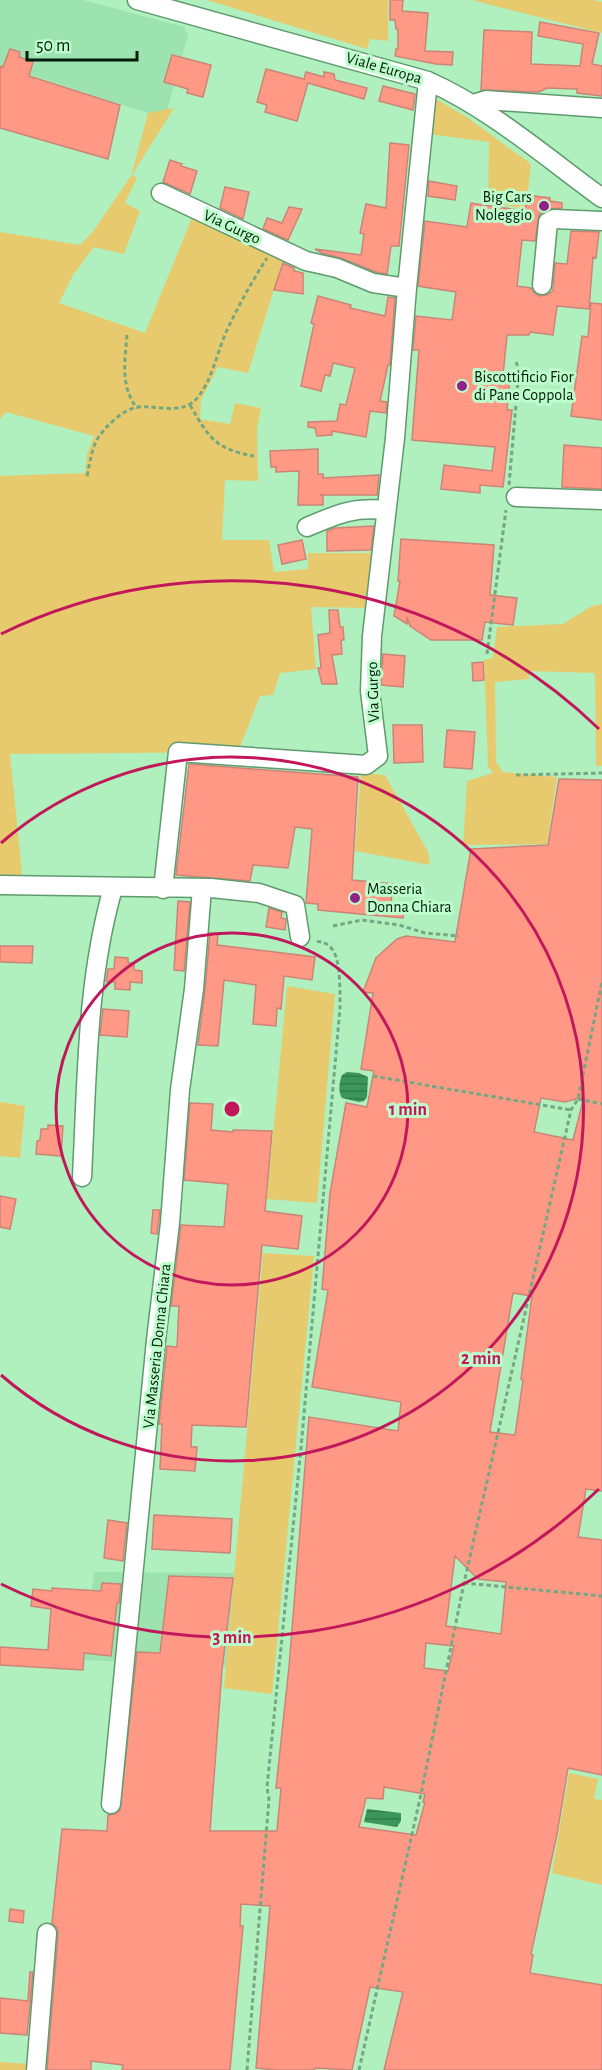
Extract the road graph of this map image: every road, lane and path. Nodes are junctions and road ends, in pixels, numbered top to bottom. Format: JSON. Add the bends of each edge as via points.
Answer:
{"nodes":[{"id":1,"x":137,"y":0,"type":"edge"},
{"id":2,"x":428,"y":81,"type":"junction"},
{"id":3,"x":473,"y":105,"type":"junction"},
{"id":4,"x":602,"y":108,"type":"edge"},
{"id":5,"x":161,"y":193,"type":"dead end"},
{"id":6,"x":602,"y":198,"type":"edge"},
{"id":7,"x":602,"y":221,"type":"edge"},
{"id":8,"x":275,"y":247,"type":"junction"},
{"id":9,"x":542,"y":285,"type":"dead end"},
{"id":10,"x":407,"y":288,"type":"junction"},
{"id":11,"x":127,"y":335,"type":"dead end"},
{"id":12,"x":190,"y":405,"type":"junction"},
{"id":13,"x":137,"y":408,"type":"junction"},
{"id":14,"x":254,"y":456,"type":"dead end"},
{"id":15,"x":87,"y":476,"type":"dead end"},
{"id":16,"x":516,"y":497,"type":"dead end"},
{"id":17,"x":602,"y":500,"type":"edge"},
{"id":18,"x":386,"y":510,"type":"junction"},
{"id":19,"x":307,"y":527,"type":"dead end"},
{"id":20,"x":602,"y":773,"type":"edge"},
{"id":21,"x":516,"y":775,"type":"dead end"},
{"id":22,"x":0,"y":885,"type":"edge"},
{"id":23,"x":113,"y":888,"type":"junction"},
{"id":24,"x":202,"y":888,"type":"junction"},
{"id":25,"x":163,"y":889,"type":"junction"},
{"id":26,"x":333,"y":926,"type":"dead end"},
{"id":27,"x":459,"y":936,"type":"dead end"},
{"id":28,"x":300,"y":937,"type":"joint"},
{"id":29,"x":602,"y":982,"type":"edge"},
{"id":30,"x":373,"y":1076,"type":"dead end"},
{"id":31,"x":578,"y":1099,"type":"junction"},
{"id":32,"x":602,"y":1104,"type":"edge"},
{"id":33,"x":572,"y":1110,"type":"junction"},
{"id":34,"x":82,"y":1178,"type":"dead end"},
{"id":35,"x":464,"y":1583,"type":"junction"},
{"id":36,"x":602,"y":1596,"type":"edge"},
{"id":37,"x":111,"y":1804,"type":"dead end"},
{"id":38,"x":47,"y":1933,"type":"dead end"},
{"id":39,"x":36,"y":2070,"type":"edge"},
{"id":40,"x":247,"y":2070,"type":"edge"},
{"id":41,"x":359,"y":2070,"type":"edge"}],
"edges":[{"from":1,"to":2,"type":"street","name":"Viale Europa"},
{"from":2,"to":3,"type":"street","name":"Viale Europa"},
{"from":2,"to":10,"type":"street","name":"Via Gurgo"},
{"from":3,"to":4,"type":"street","via":[[486,100]]},
{"from":3,"to":6,"type":"street","name":"Viale Europa"},
{"from":5,"to":8,"type":"street","name":"Via Gurgo"},
{"from":7,"to":9,"type":"street","via":[[548,222]]},
{"from":8,"to":10,"type":"street","name":"Via Gurgo","via":[[373,284]]},
{"from":8,"to":12,"type":"path","via":[[247,290],[226,332],[215,366],[199,397]]},
{"from":10,"to":18,"type":"street","name":"Via Gurgo"},
{"from":11,"to":13,"type":"path","via":[[126,390]]},
{"from":12,"to":13,"type":"path"},
{"from":12,"to":14,"type":"path","via":[[217,444]]},
{"from":13,"to":15,"type":"path","via":[[124,412],[99,434]]},
{"from":16,"to":17,"type":"street"},
{"from":18,"to":19,"type":"street","via":[[346,511]]},
{"from":18,"to":25,"type":"street","name":"Via Gurgo","via":[[370,691],[378,756],[366,765],[178,752]]},
{"from":20,"to":21,"type":"path"},
{"from":22,"to":23,"type":"street"},
{"from":23,"to":25,"type":"street"},
{"from":23,"to":34,"type":"street","via":[[92,990]]},
{"from":24,"to":25,"type":"street"},
{"from":24,"to":28,"type":"street","via":[[260,893],[291,902],[298,912]]},
{"from":24,"to":37,"type":"street","name":"Via Masseria Donna Chiara"},
{"from":26,"to":27,"type":"path","via":[[362,920]]},
{"from":28,"to":40,"type":"path","via":[[325,942],[333,950],[340,1008],[267,1787]]},
{"from":29,"to":31,"type":"path"},
{"from":30,"to":33,"type":"path"},
{"from":31,"to":32,"type":"path"},
{"from":31,"to":33,"type":"path"},
{"from":33,"to":35,"type":"path"},
{"from":35,"to":36,"type":"path"},
{"from":35,"to":41,"type":"path","via":[[422,1794]]},
{"from":38,"to":39,"type":"street"}]}
